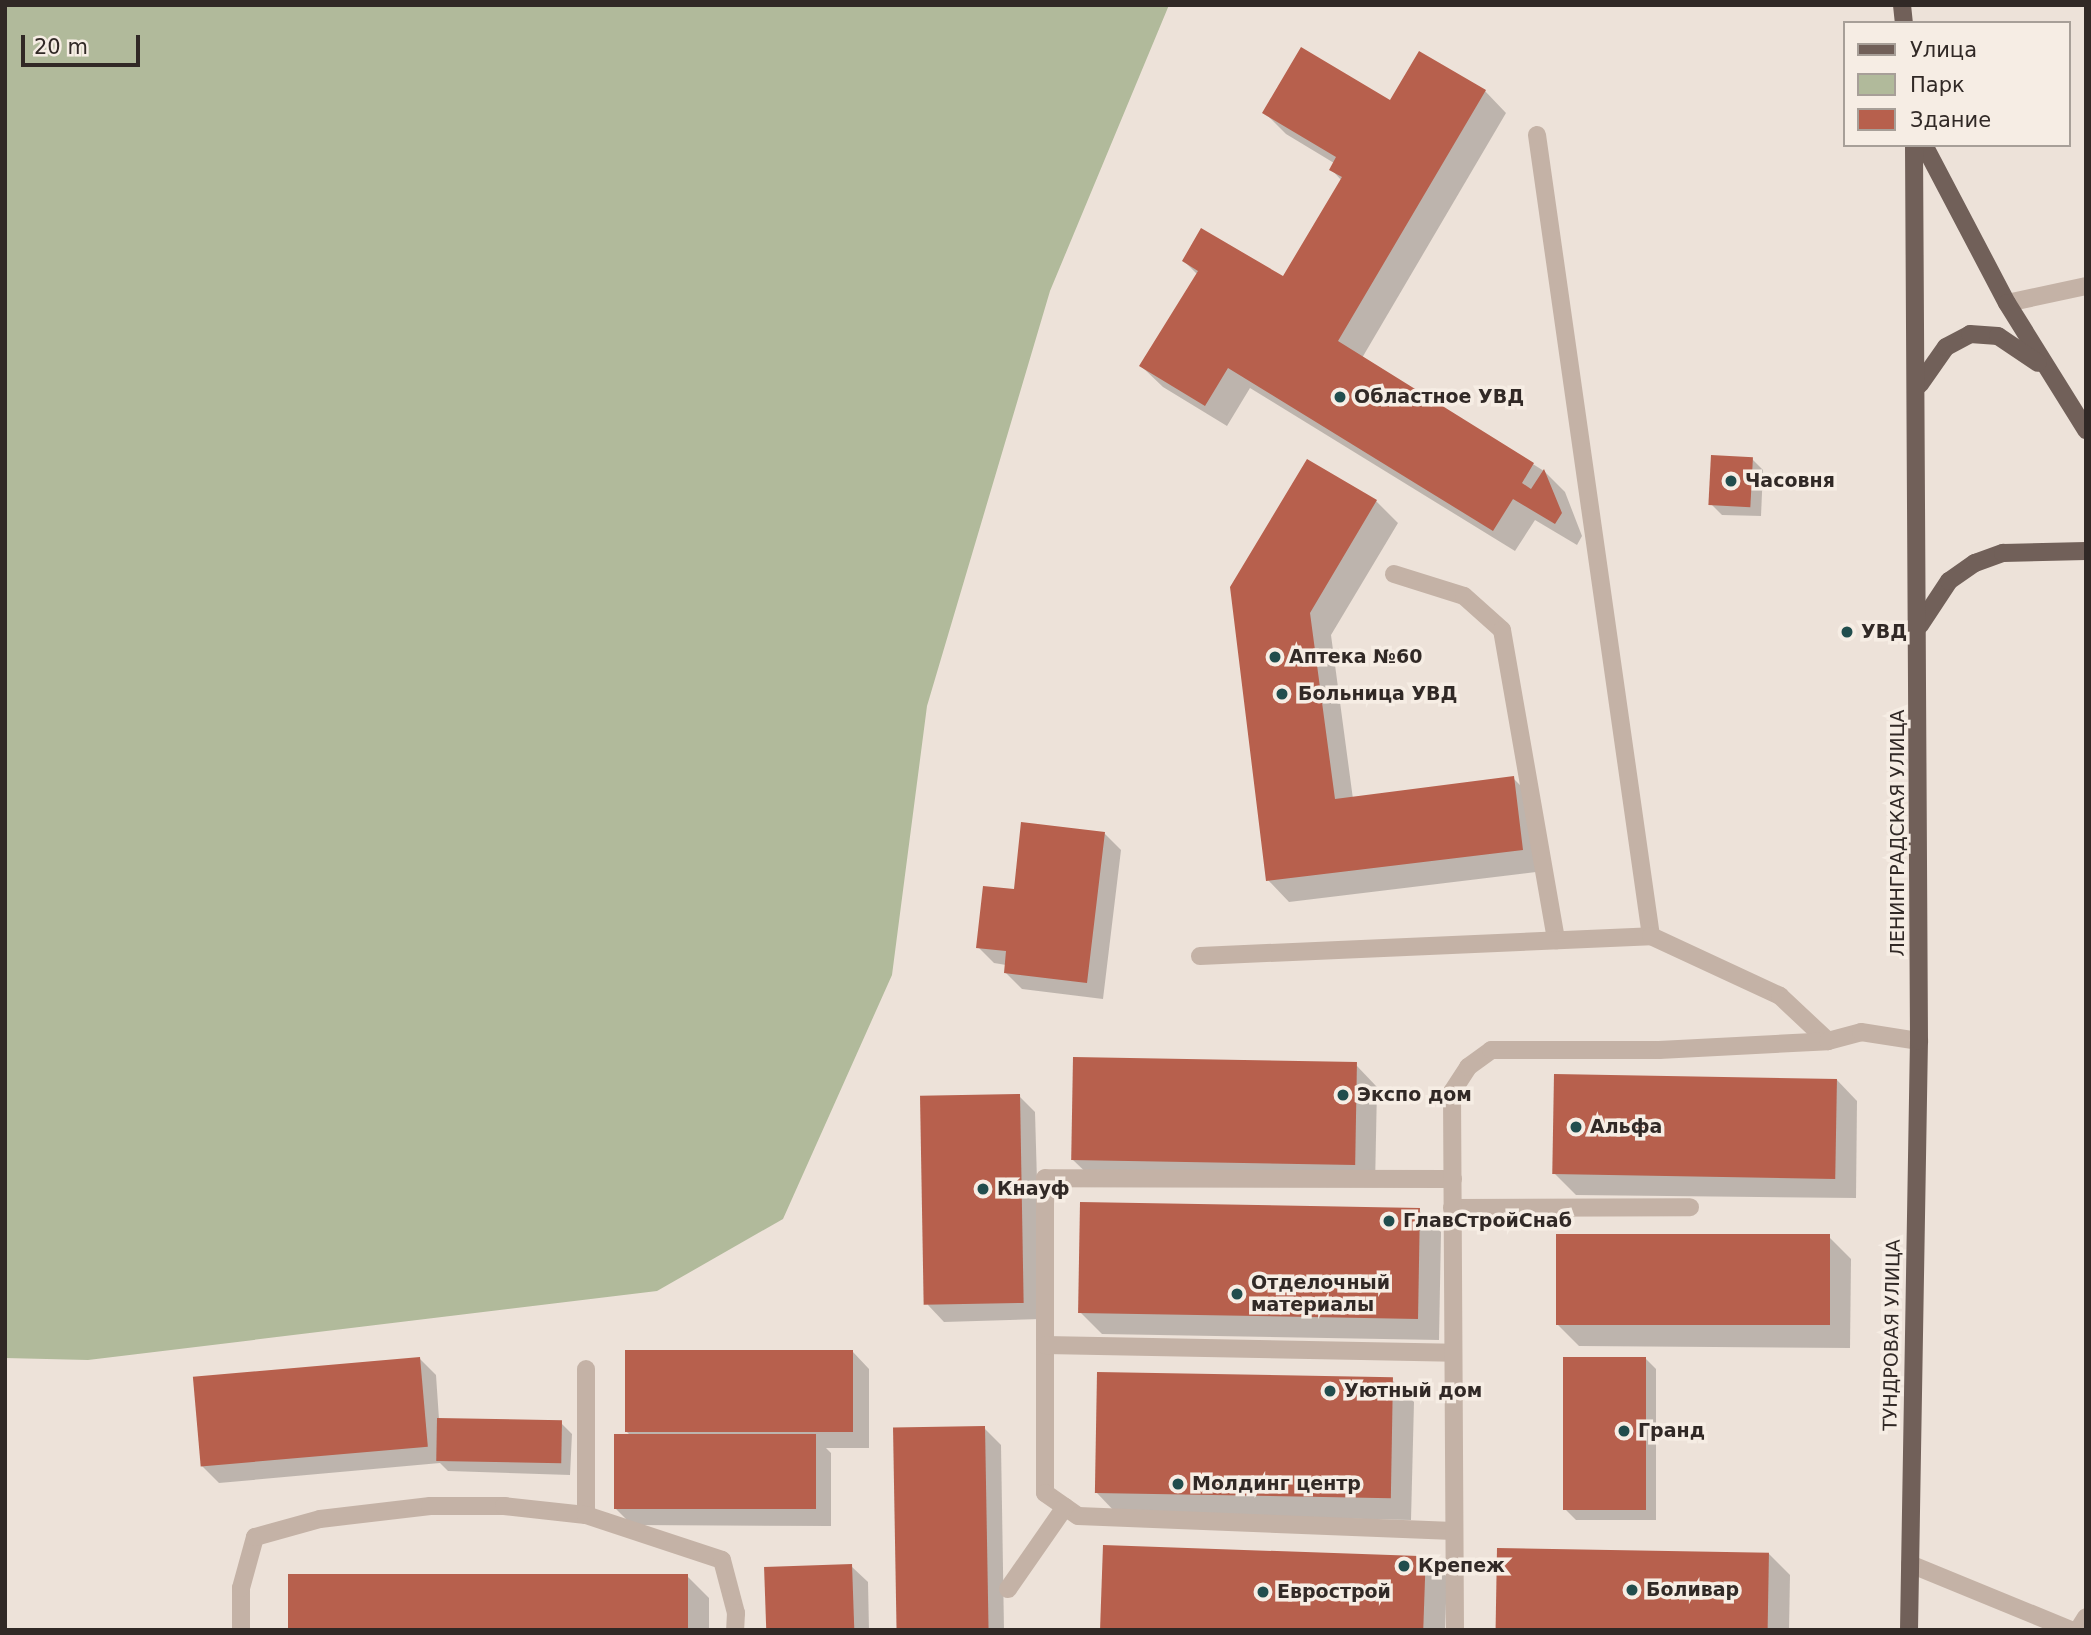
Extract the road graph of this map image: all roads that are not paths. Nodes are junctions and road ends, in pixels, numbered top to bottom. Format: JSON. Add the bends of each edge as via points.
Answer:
{"nodes":[{"id":1,"x":1537,"y":135,"type":"dead end"},
{"id":2,"x":1914,"y":147,"type":"edge"},
{"id":3,"x":1925,"y":147,"type":"edge"},
{"id":4,"x":2086,"y":286,"type":"edge"},
{"id":5,"x":2007,"y":303,"type":"junction"},
{"id":6,"x":2048,"y":371,"type":"junction"},
{"id":7,"x":1918,"y":387,"type":"junction"},
{"id":8,"x":2086,"y":430,"type":"edge"},
{"id":9,"x":2086,"y":551,"type":"edge"},
{"id":10,"x":1394,"y":574,"type":"dead end"},
{"id":11,"x":1920,"y":625,"type":"junction"},
{"id":12,"x":1651,"y":936,"type":"junction"},
{"id":13,"x":1556,"y":940,"type":"junction"},
{"id":14,"x":1199,"y":956,"type":"dead end"},
{"id":15,"x":1828,"y":1041,"type":"junction"},
{"id":16,"x":1919,"y":1041,"type":"junction"},
{"id":17,"x":1452,"y":1179,"type":"junction"},
{"id":18,"x":1690,"y":1207,"type":"dead end"},
{"id":19,"x":1452,"y":1208,"type":"junction"},
{"id":20,"x":1045,"y":1345,"type":"junction"},
{"id":21,"x":1453,"y":1353,"type":"junction"},
{"id":22,"x":586,"y":1369,"type":"dead end"},
{"id":23,"x":1065,"y":1507,"type":"junction"},
{"id":24,"x":586,"y":1515,"type":"junction"},
{"id":25,"x":1454,"y":1531,"type":"junction"},
{"id":26,"x":1910,"y":1564,"type":"junction"},
{"id":27,"x":1008,"y":1589,"type":"dead end"},
{"id":28,"x":2086,"y":1617,"type":"edge"},
{"id":29,"x":241,"y":1630,"type":"edge"},
{"id":30,"x":735,"y":1630,"type":"edge"},
{"id":31,"x":1455,"y":1630,"type":"edge"},
{"id":32,"x":1909,"y":1630,"type":"edge"},
{"id":33,"x":2071,"y":1630,"type":"edge"},
{"id":34,"x":2078,"y":1630,"type":"edge"}],
"edges":[{"from":1,"to":12,"type":"street"},
{"from":2,"to":7,"type":"main road","name":"ЛЕНИНГРАДСКАЯ УЛИЦА"},
{"from":3,"to":5,"type":"main road"},
{"from":4,"to":5,"type":"street"},
{"from":5,"to":6,"type":"main road"},
{"from":6,"to":7,"type":"main road","via":[[2016,345],[1991,334],[1970,334],[1946,347]]},
{"from":6,"to":8,"type":"main road"},
{"from":7,"to":11,"type":"main road","name":"ЛЕНИНГРАДСКАЯ УЛИЦА"},
{"from":9,"to":11,"type":"main road","via":[[2003,553],[1975,563],[1949,581]]},
{"from":10,"to":13,"type":"street","via":[[1464,596],[1502,630]]},
{"from":11,"to":16,"type":"main road","name":"ЛЕНИНГРАДСКАЯ УЛИЦА"},
{"from":12,"to":13,"type":"street"},
{"from":12,"to":15,"type":"street","via":[[1780,996]]},
{"from":13,"to":14,"type":"street"},
{"from":15,"to":16,"type":"street","via":[[1861,1032]]},
{"from":15,"to":17,"type":"street","via":[[1660,1051],[1490,1050],[1468,1067],[1452,1092]]},
{"from":16,"to":26,"type":"main road","name":"ТУНДРОВАЯ УЛИЦА"},
{"from":17,"to":19,"type":"street"},
{"from":17,"to":20,"type":"street","via":[[1045,1178]]},
{"from":18,"to":19,"type":"street"},
{"from":19,"to":21,"type":"street"},
{"from":20,"to":21,"type":"street"},
{"from":20,"to":23,"type":"street","via":[[1045,1493]]},
{"from":21,"to":25,"type":"street"},
{"from":22,"to":24,"type":"street"},
{"from":23,"to":25,"type":"street","via":[[1078,1516]]},
{"from":23,"to":27,"type":"street"},
{"from":24,"to":29,"type":"street","via":[[505,1506],[430,1507],[320,1519],[255,1537],[241,1588]]},
{"from":24,"to":30,"type":"street","via":[[722,1560],[736,1614]]},
{"from":25,"to":31,"type":"street"},
{"from":26,"to":32,"type":"main road","name":"ТУНДРОВАЯ УЛИЦА"},
{"from":26,"to":33,"type":"street"},
{"from":28,"to":34,"type":"street"}]}
